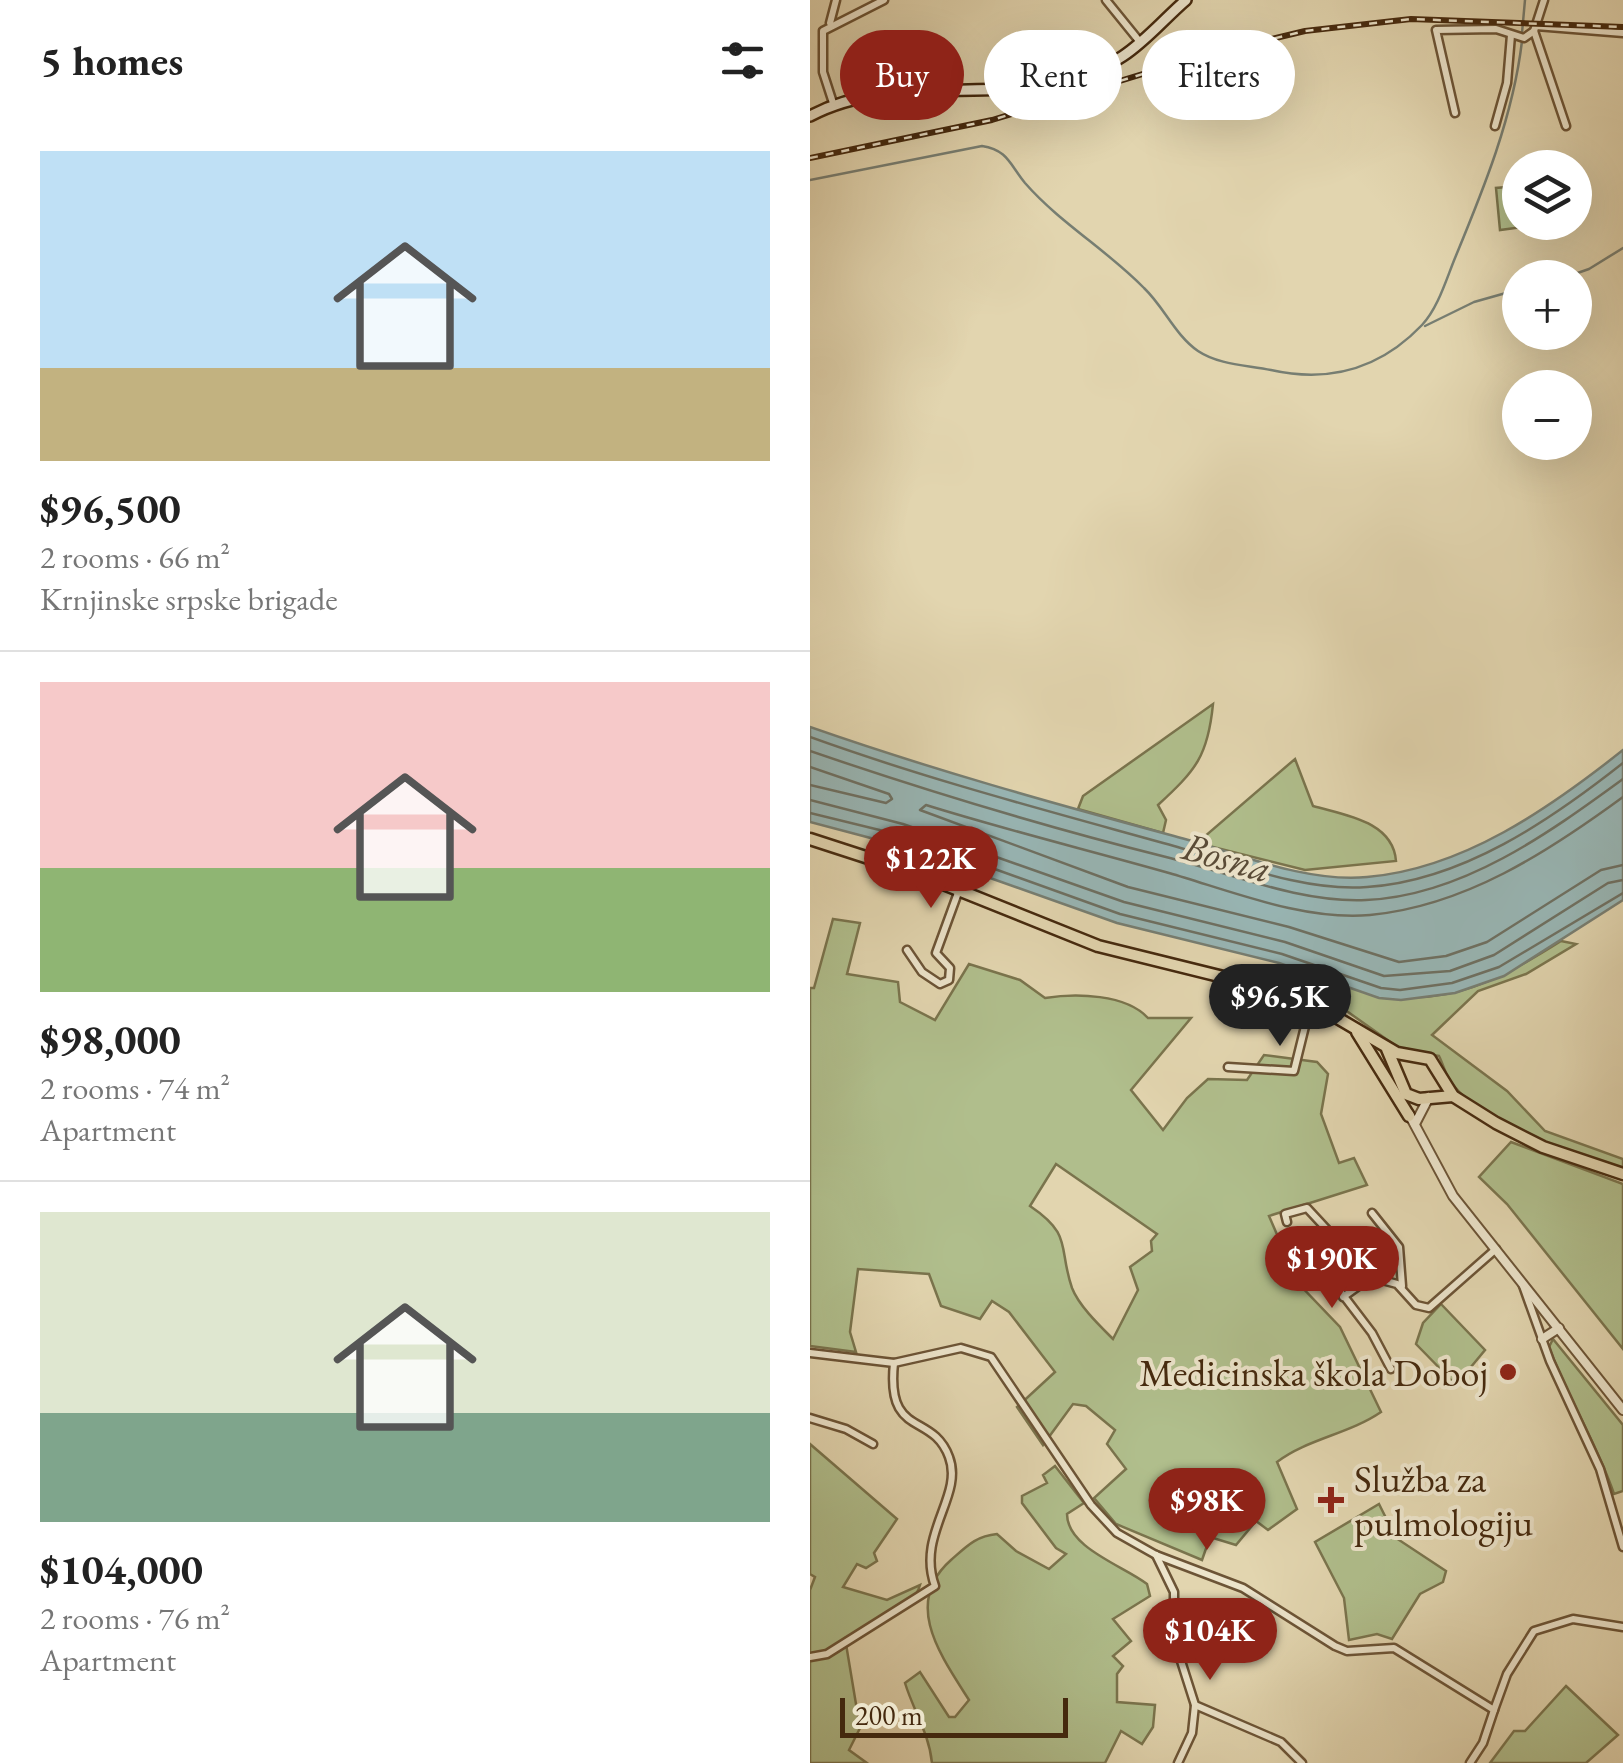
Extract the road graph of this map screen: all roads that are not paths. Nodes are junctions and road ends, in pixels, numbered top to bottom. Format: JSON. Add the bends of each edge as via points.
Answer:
{"nodes":[{"id":1,"x":836,"y":0,"type":"edge"},
{"id":2,"x":884,"y":0,"type":"edge"},
{"id":3,"x":1106,"y":0,"type":"edge"},
{"id":4,"x":1186,"y":0,"type":"edge"},
{"id":5,"x":1544,"y":0,"type":"edge"},
{"id":6,"x":827,"y":27,"type":"junction"},
{"id":7,"x":1535,"y":28,"type":"junction"},
{"id":8,"x":1623,"y":33,"type":"edge"},
{"id":9,"x":1517,"y":37,"type":"junction"},
{"id":10,"x":1140,"y":42,"type":"junction"},
{"id":11,"x":834,"y":106,"type":"junction"},
{"id":12,"x":1455,"y":112,"type":"dead end"},
{"id":13,"x":810,"y":116,"type":"edge"},
{"id":14,"x":1495,"y":126,"type":"dead end"},
{"id":15,"x":1566,"y":126,"type":"dead end"},
{"id":16,"x":810,"y":839,"type":"edge"},
{"id":17,"x":958,"y":890,"type":"junction"},
{"id":18,"x":907,"y":950,"type":"dead end"},
{"id":19,"x":1312,"y":1001,"type":"junction"},
{"id":20,"x":1350,"y":1023,"type":"junction"},
{"id":21,"x":1386,"y":1048,"type":"junction"},
{"id":22,"x":1413,"y":1058,"type":"junction"},
{"id":23,"x":1228,"y":1067,"type":"dead end"},
{"id":24,"x":1440,"y":1073,"type":"junction"},
{"id":25,"x":1398,"y":1076,"type":"junction"},
{"id":26,"x":1402,"y":1090,"type":"junction"},
{"id":27,"x":1430,"y":1096,"type":"junction"},
{"id":28,"x":1453,"y":1096,"type":"junction"},
{"id":29,"x":1409,"y":1116,"type":"junction"},
{"id":30,"x":1416,"y":1133,"type":"junction"},
{"id":31,"x":1623,"y":1174,"type":"edge"},
{"id":32,"x":1372,"y":1213,"type":"dead end"},
{"id":33,"x":1287,"y":1222,"type":"dead end"},
{"id":34,"x":1304,"y":1245,"type":"dead end"},
{"id":35,"x":1496,"y":1249,"type":"junction"},
{"id":36,"x":1371,"y":1277,"type":"junction"},
{"id":37,"x":1521,"y":1280,"type":"junction"},
{"id":38,"x":1402,"y":1288,"type":"junction"},
{"id":39,"x":1343,"y":1296,"type":"junction"},
{"id":40,"x":1546,"y":1312,"type":"junction"},
{"id":41,"x":1559,"y":1328,"type":"junction"},
{"id":42,"x":1542,"y":1340,"type":"junction"},
{"id":43,"x":810,"y":1353,"type":"edge"},
{"id":44,"x":894,"y":1363,"type":"junction"},
{"id":45,"x":1391,"y":1369,"type":"dead end"},
{"id":46,"x":1623,"y":1410,"type":"edge"},
{"id":47,"x":810,"y":1418,"type":"edge"},
{"id":48,"x":873,"y":1444,"type":"dead end"},
{"id":49,"x":1623,"y":1547,"type":"edge"},
{"id":50,"x":1156,"y":1555,"type":"junction"},
{"id":51,"x":1623,"y":1626,"type":"edge"},
{"id":52,"x":810,"y":1657,"type":"edge"},
{"id":53,"x":1195,"y":1705,"type":"junction"},
{"id":54,"x":1494,"y":1710,"type":"junction"},
{"id":55,"x":1178,"y":1763,"type":"edge"},
{"id":56,"x":1302,"y":1763,"type":"edge"},
{"id":57,"x":1470,"y":1763,"type":"edge"}],
"edges":[{"from":1,"to":6,"type":"street"},
{"from":2,"to":6,"type":"street"},
{"from":3,"to":10,"type":"street"},
{"from":4,"to":10,"type":"main road"},
{"from":5,"to":7,"type":"street"},
{"from":6,"to":11,"type":"street","via":[[820,45]]},
{"from":7,"to":8,"type":"street"},
{"from":7,"to":9,"type":"street"},
{"from":7,"to":15,"type":"street"},
{"from":9,"to":12,"type":"street","via":[[1496,30],[1436,30]]},
{"from":9,"to":14,"type":"street"},
{"from":10,"to":11,"type":"main road","via":[[1108,65],[1055,84],[996,92],[912,90]]},
{"from":11,"to":13,"type":"main road"},
{"from":16,"to":17,"type":"main road"},
{"from":17,"to":18,"type":"street","via":[[936,952],[950,968],[949,980],[930,980]]},
{"from":17,"to":19,"type":"main road","via":[[1098,946]]},
{"from":19,"to":20,"type":"main road"},
{"from":19,"to":23,"type":"street","via":[[1294,1071]]},
{"from":20,"to":21,"type":"main road"},
{"from":20,"to":29,"type":"main road"},
{"from":21,"to":22,"type":"main road"},
{"from":21,"to":25,"type":"main road"},
{"from":22,"to":24,"type":"main road","via":[[1430,1059]]},
{"from":22,"to":25,"type":"main road"},
{"from":24,"to":27,"type":"main road"},
{"from":24,"to":28,"type":"main road"},
{"from":25,"to":26,"type":"main road"},
{"from":26,"to":27,"type":"main road","via":[[1414,1098]]},
{"from":26,"to":29,"type":"street"},
{"from":27,"to":28,"type":"main road"},
{"from":27,"to":30,"type":"street","via":[[1416,1114]]},
{"from":28,"to":31,"type":"main road","via":[[1543,1147]]},
{"from":29,"to":30,"type":"street"},
{"from":30,"to":35,"type":"street","via":[[1446,1186]]},
{"from":32,"to":38,"type":"street","via":[[1399,1247]]},
{"from":33,"to":36,"type":"street","via":[[1285,1214],[1307,1208]]},
{"from":34,"to":39,"type":"street"},
{"from":35,"to":37,"type":"street"},
{"from":35,"to":38,"type":"street","via":[[1429,1308],[1416,1305]]},
{"from":36,"to":38,"type":"street"},
{"from":36,"to":39,"type":"street"},
{"from":37,"to":40,"type":"street"},
{"from":37,"to":42,"type":"street"},
{"from":39,"to":45,"type":"street"},
{"from":40,"to":41,"type":"street"},
{"from":40,"to":42,"type":"street"},
{"from":41,"to":42,"type":"street"},
{"from":41,"to":46,"type":"street"},
{"from":42,"to":49,"type":"street","via":[[1600,1469]]},
{"from":43,"to":44,"type":"street"},
{"from":44,"to":50,"type":"street","via":[[961,1348],[992,1357],[1091,1504],[1117,1533]]},
{"from":44,"to":52,"type":"street","via":[[895,1407],[950,1459],[946,1500],[928,1551],[936,1586],[826,1654]]},
{"from":47,"to":48,"type":"street"},
{"from":50,"to":53,"type":"street","via":[[1174,1592],[1174,1639]]},
{"from":50,"to":54,"type":"street","via":[[1243,1588],[1335,1646],[1394,1648]]},
{"from":51,"to":54,"type":"street","via":[[1573,1619],[1534,1631],[1506,1674]]},
{"from":53,"to":55,"type":"street","via":[[1192,1734]]},
{"from":53,"to":56,"type":"street","via":[[1281,1742]]},
{"from":54,"to":57,"type":"street"}]}
